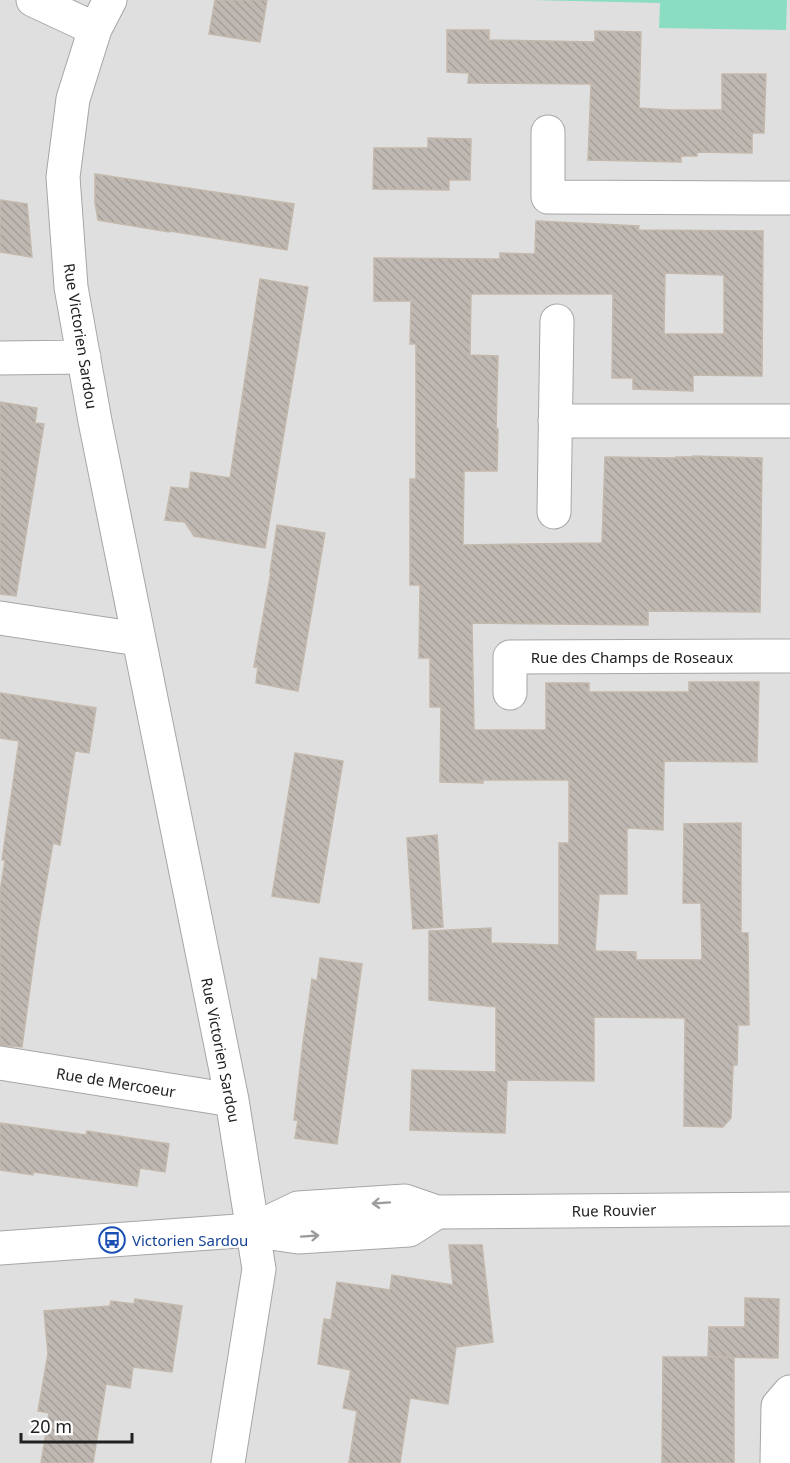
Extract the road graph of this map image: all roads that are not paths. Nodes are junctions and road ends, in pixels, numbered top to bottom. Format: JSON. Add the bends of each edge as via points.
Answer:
{"nodes":[{"id":1,"x":33,"y":0,"type":"edge"},
{"id":2,"x":111,"y":0,"type":"edge"},
{"id":3,"x":94,"y":29,"type":"junction"},
{"id":4,"x":548,"y":132,"type":"dead end"},
{"id":5,"x":790,"y":198,"type":"edge"},
{"id":6,"x":557,"y":321,"type":"dead end"},
{"id":7,"x":84,"y":357,"type":"junction"},
{"id":8,"x":0,"y":358,"type":"edge"},
{"id":9,"x":555,"y":421,"type":"junction"},
{"id":10,"x":790,"y":421,"type":"edge"},
{"id":11,"x":554,"y":512,"type":"dead end"},
{"id":12,"x":0,"y":618,"type":"edge"},
{"id":13,"x":138,"y":639,"type":"junction"},
{"id":14,"x":790,"y":656,"type":"edge"},
{"id":15,"x":510,"y":693,"type":"dead end"},
{"id":16,"x":0,"y":1063,"type":"edge"},
{"id":17,"x":231,"y":1100,"type":"junction"},
{"id":18,"x":790,"y":1209,"type":"edge"},
{"id":19,"x":252,"y":1230,"type":"junction"},
{"id":20,"x":0,"y":1248,"type":"edge"},
{"id":21,"x":790,"y":1392,"type":"edge"},
{"id":22,"x":228,"y":1463,"type":"edge"},
{"id":23,"x":777,"y":1463,"type":"edge"}],
"edges":[{"from":1,"to":3,"type":"street"},
{"from":2,"to":3,"type":"street","name":"Rue Victorien Sardou"},
{"from":3,"to":7,"type":"street","name":"Rue Victorien Sardou","via":[[73,99],[63,177],[71,287]]},
{"from":4,"to":5,"type":"street","via":[[548,197]]},
{"from":6,"to":9,"type":"street"},
{"from":7,"to":8,"type":"street"},
{"from":7,"to":13,"type":"street","name":"Rue Victorien Sardou"},
{"from":9,"to":10,"type":"street"},
{"from":9,"to":11,"type":"street"},
{"from":12,"to":13,"type":"street"},
{"from":13,"to":17,"type":"street","name":"Rue Victorien Sardou"},
{"from":14,"to":15,"type":"street","name":"Rue des Champs de Roseaux","via":[[510,657]]},
{"from":16,"to":17,"type":"street","name":"Rue de Mercoeur"},
{"from":17,"to":19,"type":"street","name":"Rue Victorien Sardou"},
{"from":18,"to":19,"type":"street","name":"Rue Rouvier","via":[[437,1212],[405,1201],[298,1208]]},
{"from":19,"to":20,"type":"street","name":"Rue Rouvier"},
{"from":19,"to":22,"type":"street","name":"Rue Victorien Sardou","via":[[259,1269]]},
{"from":21,"to":23,"type":"street","via":[[778,1406]]}]}
